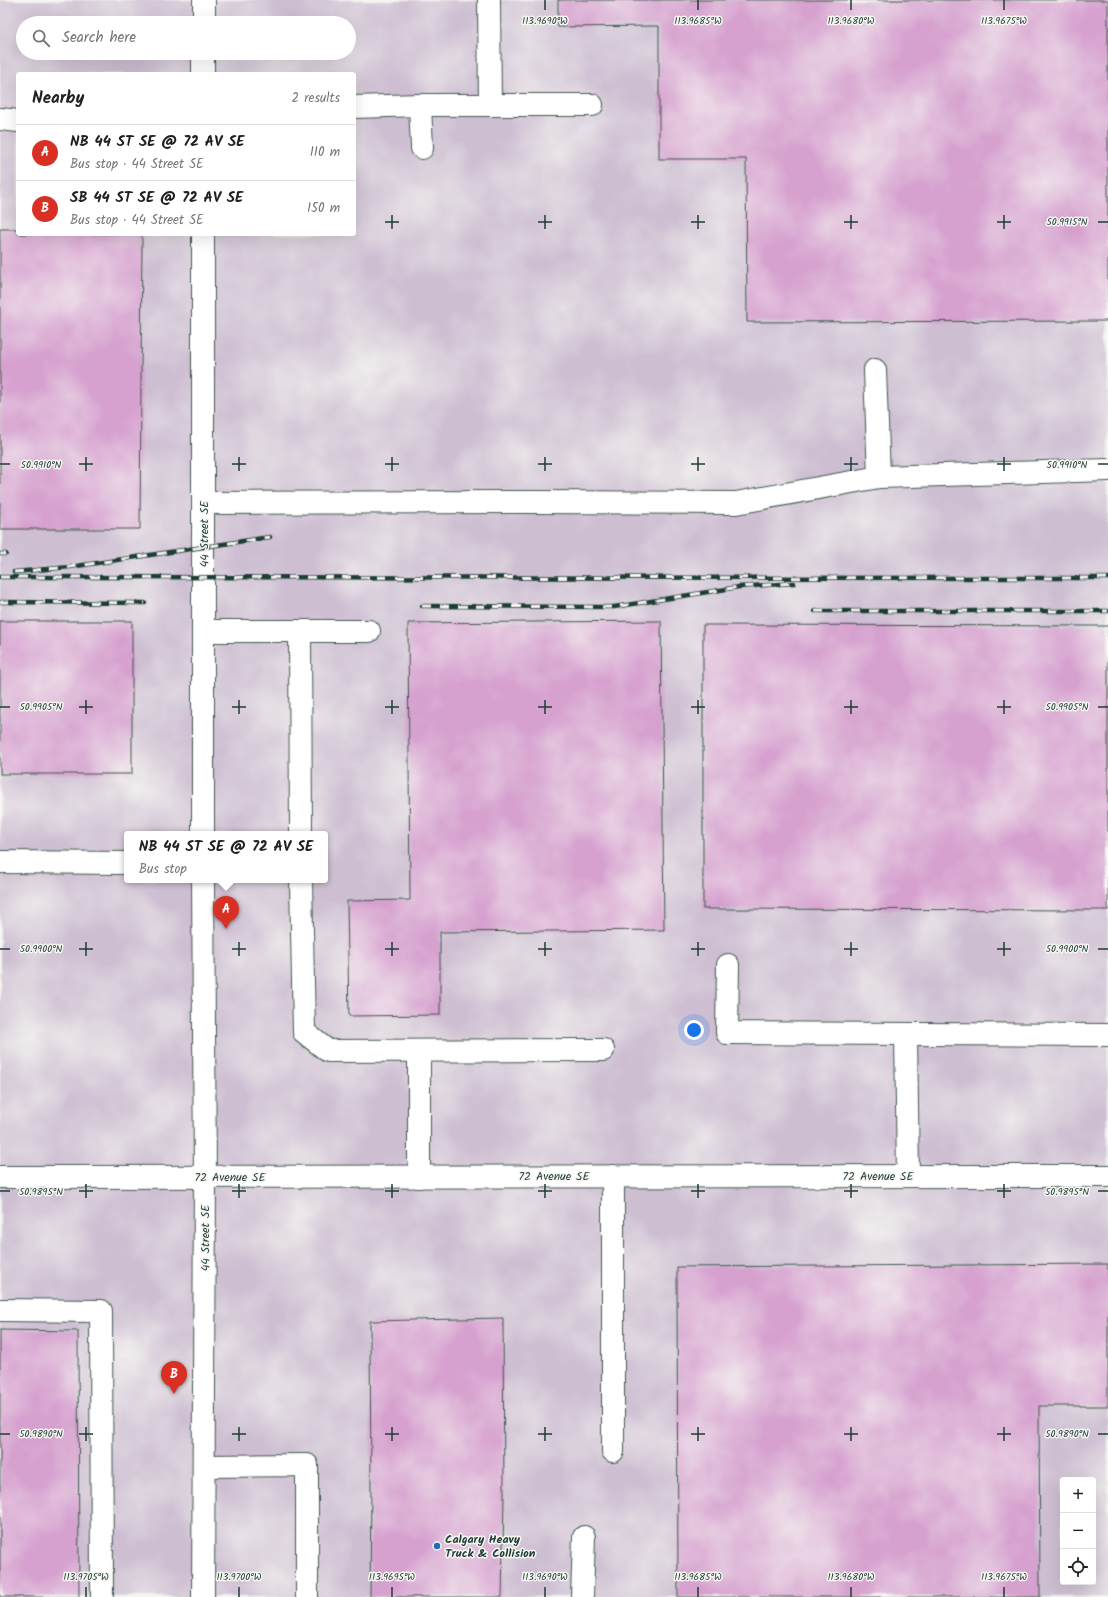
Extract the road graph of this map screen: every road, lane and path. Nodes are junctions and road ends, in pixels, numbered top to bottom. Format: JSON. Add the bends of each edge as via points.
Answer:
{"nodes":[{"id":1,"x":204,"y":0,"type":"edge"},
{"id":2,"x":489,"y":0,"type":"edge"},
{"id":3,"x":204,"y":16,"type":"edge"},
{"id":4,"x":203,"y":60,"type":"edge"},
{"id":5,"x":203,"y":72,"type":"edge"},
{"id":6,"x":420,"y":104,"type":"junction"},
{"id":7,"x":490,"y":104,"type":"junction"},
{"id":8,"x":592,"y":105,"type":"dead end"},
{"id":9,"x":356,"y":107,"type":"edge"},
{"id":10,"x":0,"y":119,"type":"edge"},
{"id":11,"x":16,"y":120,"type":"edge"},
{"id":12,"x":422,"y":148,"type":"dead end"},
{"id":13,"x":203,"y":236,"type":"edge"},
{"id":14,"x":875,"y":370,"type":"dead end"},
{"id":15,"x":1108,"y":470,"type":"edge"},
{"id":16,"x":879,"y":477,"type":"junction"},
{"id":17,"x":204,"y":502,"type":"junction"},
{"id":18,"x":369,"y":631,"type":"dead end"},
{"id":19,"x":204,"y":632,"type":"junction"},
{"id":20,"x":300,"y":632,"type":"junction"},
{"id":21,"x":203,"y":831,"type":"edge"},
{"id":22,"x":301,"y":831,"type":"edge"},
{"id":23,"x":0,"y":862,"type":"edge"},
{"id":24,"x":124,"y":863,"type":"edge"},
{"id":25,"x":203,"y":883,"type":"edge"},
{"id":26,"x":301,"y":883,"type":"edge"},
{"id":27,"x":728,"y":966,"type":"dead end"},
{"id":28,"x":906,"y":1034,"type":"junction"},
{"id":29,"x":1108,"y":1035,"type":"edge"},
{"id":30,"x":603,"y":1050,"type":"dead end"},
{"id":31,"x":419,"y":1051,"type":"junction"},
{"id":32,"x":613,"y":1176,"type":"junction"},
{"id":33,"x":908,"y":1176,"type":"junction"},
{"id":34,"x":1108,"y":1176,"type":"edge"},
{"id":35,"x":0,"y":1177,"type":"edge"},
{"id":36,"x":205,"y":1177,"type":"junction"},
{"id":37,"x":419,"y":1177,"type":"junction"},
{"id":38,"x":0,"y":1310,"type":"edge"},
{"id":39,"x":613,"y":1451,"type":"dead end"},
{"id":40,"x":204,"y":1466,"type":"junction"},
{"id":41,"x":584,"y":1536,"type":"dead end"},
{"id":42,"x":102,"y":1597,"type":"edge"},
{"id":43,"x":203,"y":1597,"type":"edge"},
{"id":44,"x":307,"y":1597,"type":"edge"},
{"id":45,"x":582,"y":1597,"type":"edge"}],
"edges":[{"from":1,"to":3,"type":"street"},
{"from":2,"to":7,"type":"street"},
{"from":4,"to":5,"type":"street"},
{"from":6,"to":7,"type":"street"},
{"from":6,"to":9,"type":"street"},
{"from":6,"to":12,"type":"street"},
{"from":7,"to":8,"type":"street"},
{"from":10,"to":11,"type":"street"},
{"from":13,"to":17,"type":"street","name":"44 Street SE"},
{"from":14,"to":16,"type":"street"},
{"from":15,"to":16,"type":"street"},
{"from":16,"to":17,"type":"street","via":[[736,504]]},
{"from":17,"to":19,"type":"street","name":"44 Street SE"},
{"from":18,"to":20,"type":"street"},
{"from":19,"to":20,"type":"street"},
{"from":19,"to":21,"type":"street","name":"44 Street SE"},
{"from":20,"to":22,"type":"street"},
{"from":23,"to":24,"type":"street"},
{"from":25,"to":36,"type":"street","name":"44 Street SE"},
{"from":26,"to":31,"type":"street","via":[[304,1032],[328,1051]]},
{"from":27,"to":28,"type":"street","via":[[727,1033]]},
{"from":28,"to":29,"type":"street"},
{"from":28,"to":33,"type":"street"},
{"from":30,"to":31,"type":"street"},
{"from":31,"to":37,"type":"street"},
{"from":32,"to":33,"type":"street","name":"72 Avenue SE"},
{"from":32,"to":37,"type":"street","name":"72 Avenue SE"},
{"from":32,"to":39,"type":"street"},
{"from":33,"to":34,"type":"street","name":"72 Avenue SE"},
{"from":35,"to":36,"type":"street","name":"72 Avenue SE"},
{"from":36,"to":37,"type":"street","name":"72 Avenue SE"},
{"from":36,"to":40,"type":"street","name":"44 Street SE"},
{"from":38,"to":42,"type":"street","via":[[101,1311]]},
{"from":40,"to":43,"type":"street","name":"44 Street SE"},
{"from":40,"to":44,"type":"street","via":[[307,1465]]},
{"from":41,"to":45,"type":"street"}]}
